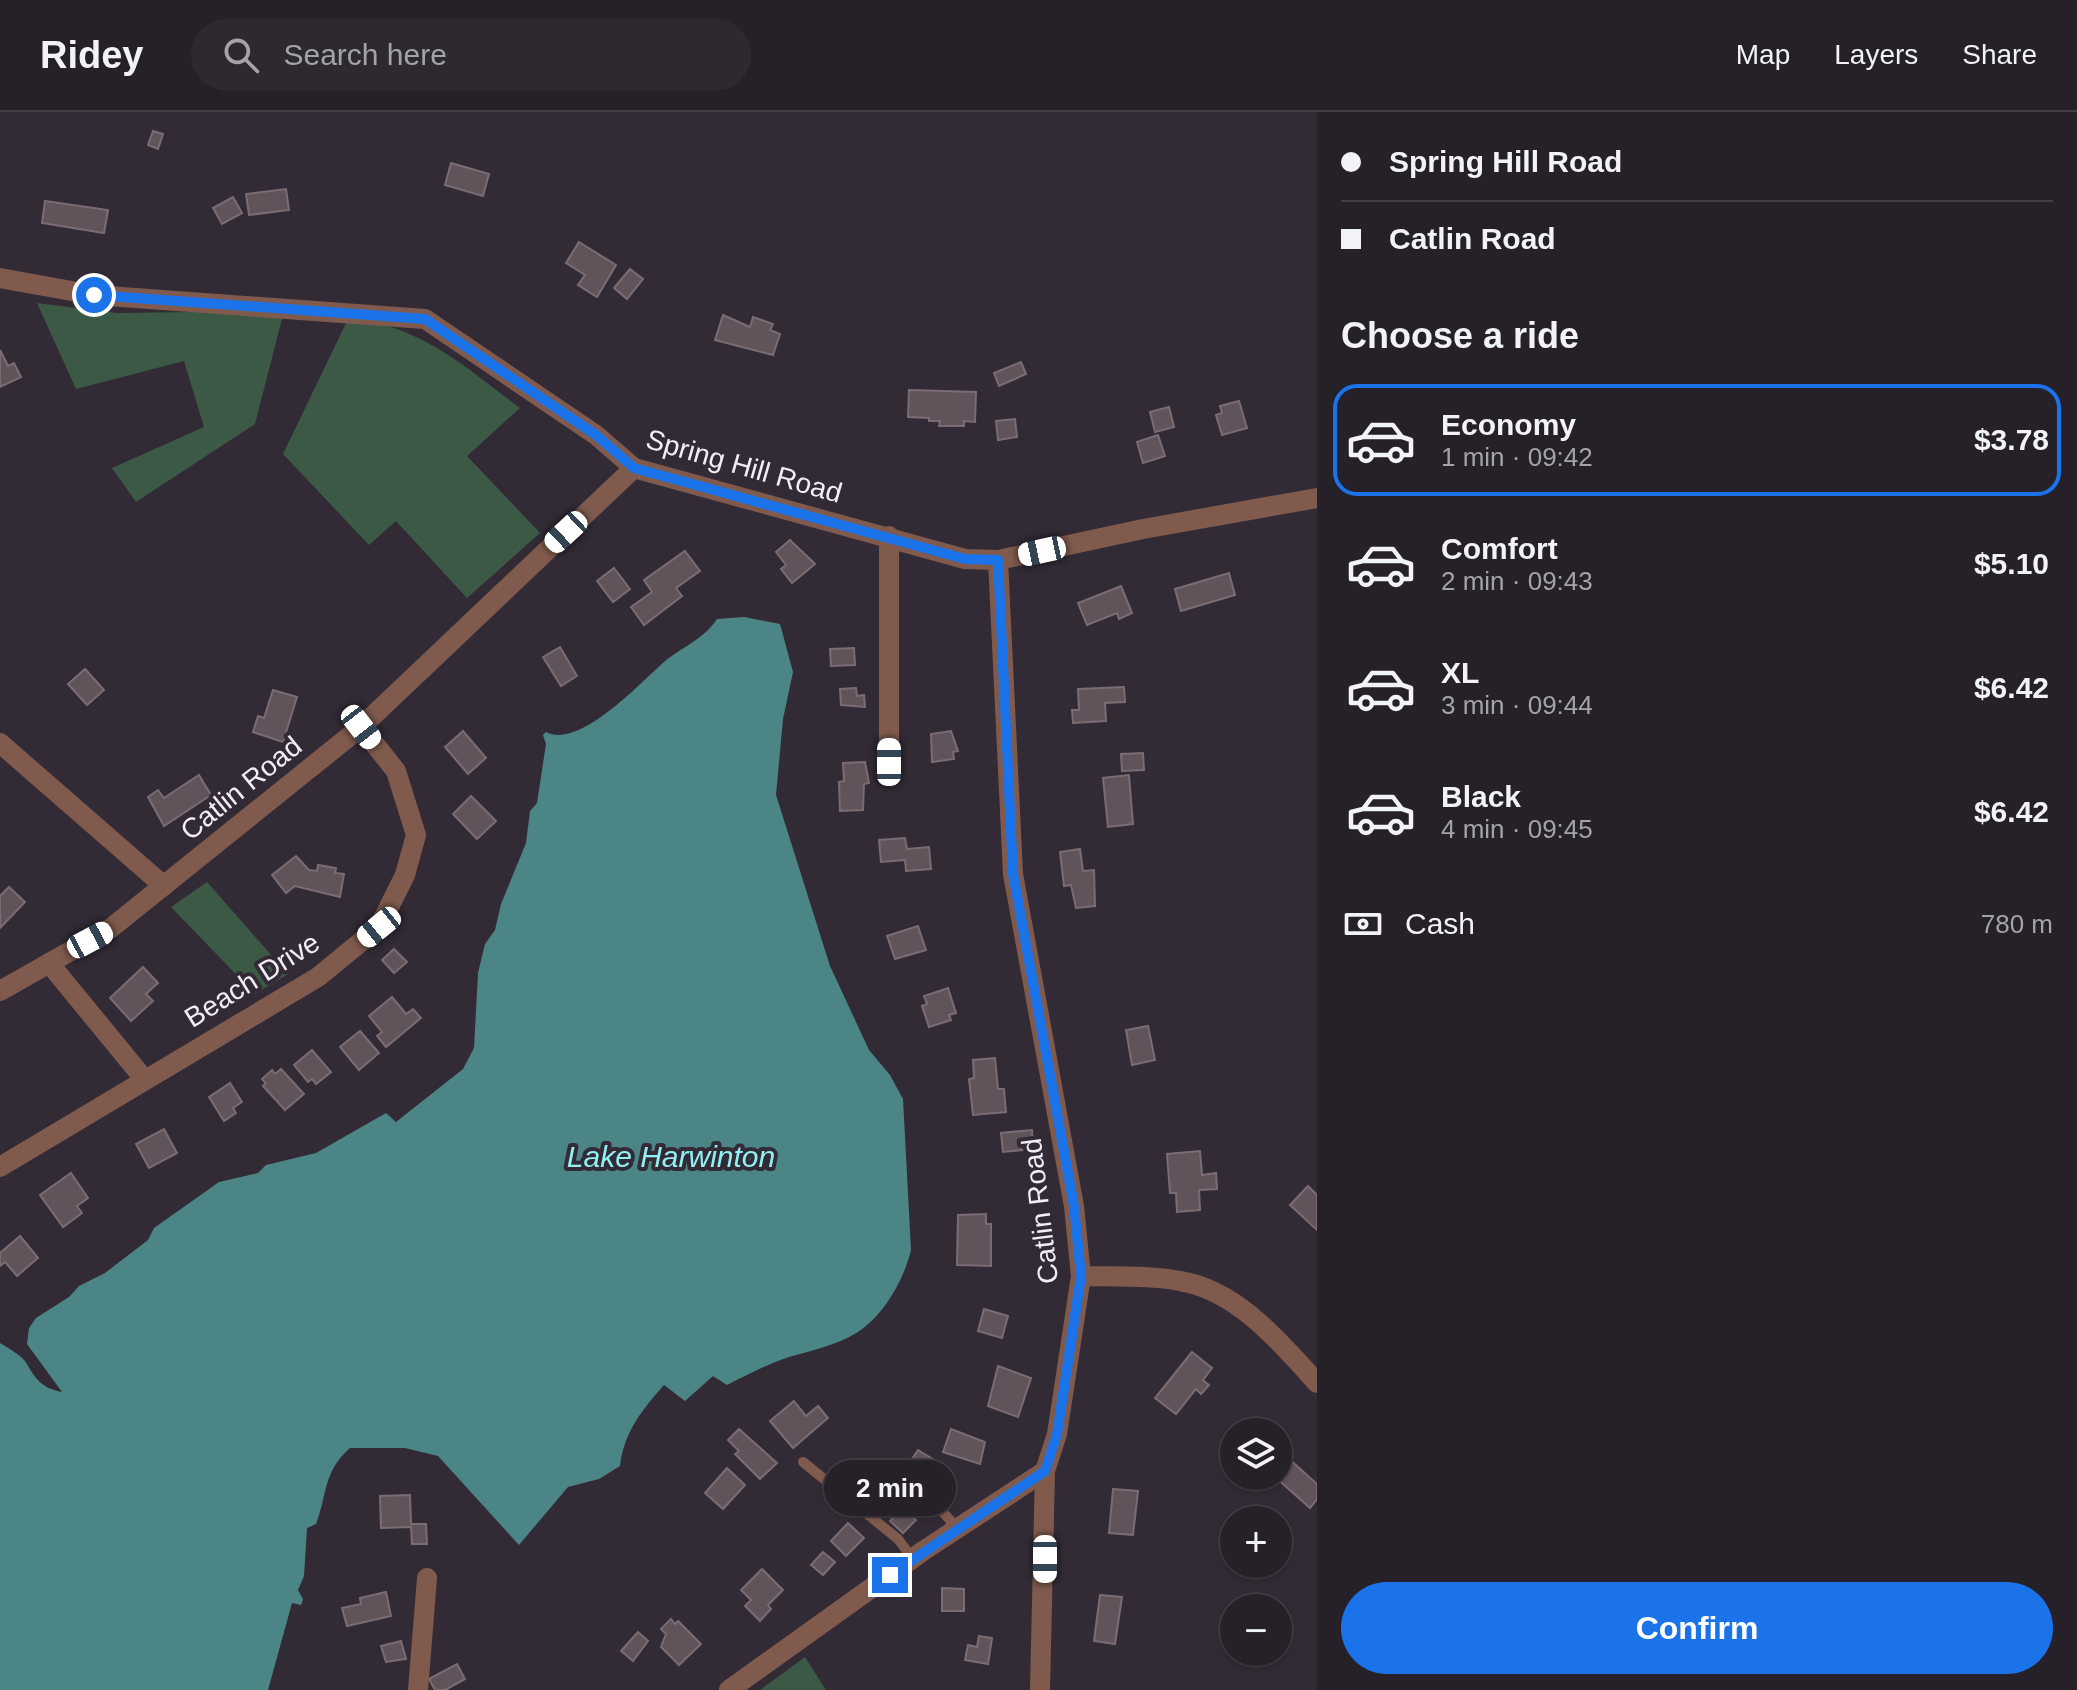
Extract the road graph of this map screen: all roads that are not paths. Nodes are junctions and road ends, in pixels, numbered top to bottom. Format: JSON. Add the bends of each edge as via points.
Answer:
{"nodes":[{"id":1,"x":0,"y":278,"type":"edge"},
{"id":2,"x":634,"y":468,"type":"junction"},
{"id":3,"x":1317,"y":498,"type":"edge"},
{"id":4,"x":889,"y":536,"type":"junction"},
{"id":5,"x":998,"y":560,"type":"junction"},
{"id":6,"x":361,"y":727,"type":"junction"},
{"id":7,"x":0,"y":743,"type":"edge"},
{"id":8,"x":889,"y":762,"type":"dead end"},
{"id":9,"x":164,"y":886,"type":"junction"},
{"id":10,"x":49,"y":963,"type":"junction"},
{"id":11,"x":0,"y":991,"type":"edge"},
{"id":12,"x":145,"y":1080,"type":"junction"},
{"id":13,"x":0,"y":1167,"type":"edge"},
{"id":14,"x":1081,"y":1276,"type":"junction"},
{"id":15,"x":1317,"y":1383,"type":"edge"},
{"id":16,"x":803,"y":1462,"type":"dead end"},
{"id":17,"x":1045,"y":1471,"type":"junction"},
{"id":18,"x":860,"y":1508,"type":"junction"},
{"id":19,"x":957,"y":1528,"type":"junction"},
{"id":20,"x":913,"y":1559,"type":"junction"},
{"id":21,"x":427,"y":1578,"type":"dead end"},
{"id":22,"x":418,"y":1690,"type":"edge"},
{"id":23,"x":729,"y":1690,"type":"edge"},
{"id":24,"x":1040,"y":1690,"type":"edge"}],
"edges":[{"from":1,"to":2,"type":"street","name":"Spring Hill Road","via":[[94,295],[425,319],[596,435]]},
{"from":2,"to":4,"type":"street","name":"Spring Hill Road"},
{"from":2,"to":6,"type":"street","name":"Catlin Road"},
{"from":3,"to":5,"type":"street","name":"Spring Hill Road"},
{"from":4,"to":5,"type":"street","name":"Spring Hill Road","via":[[965,559]]},
{"from":4,"to":8,"type":"street"},
{"from":5,"to":14,"type":"street","name":"Catlin Road","via":[[1013,874],[1074,1206]]},
{"from":6,"to":9,"type":"street","name":"Catlin Road"},
{"from":6,"to":12,"type":"street","name":"Beach Drive","via":[[396,771],[416,835],[405,875],[379,927],[318,977]]},
{"from":7,"to":9,"type":"street"},
{"from":9,"to":10,"type":"street","name":"Catlin Road","via":[[111,928]]},
{"from":10,"to":11,"type":"street","name":"Catlin Road"},
{"from":10,"to":12,"type":"street"},
{"from":12,"to":13,"type":"street","name":"Beach Drive"},
{"from":14,"to":15,"type":"street","via":[[1182,1281],[1220,1296],[1268,1329]]},
{"from":14,"to":17,"type":"street","name":"Catlin Road","via":[[1057,1434]]},
{"from":16,"to":18,"type":"lane"},
{"from":17,"to":19,"type":"street"},
{"from":17,"to":24,"type":"street","name":"Catlin Road"},
{"from":18,"to":19,"type":"lane","via":[[893,1479],[927,1494]]},
{"from":18,"to":20,"type":"lane","via":[[898,1539]]},
{"from":19,"to":20,"type":"street"},
{"from":20,"to":23,"type":"street"},
{"from":21,"to":22,"type":"street"}]}
